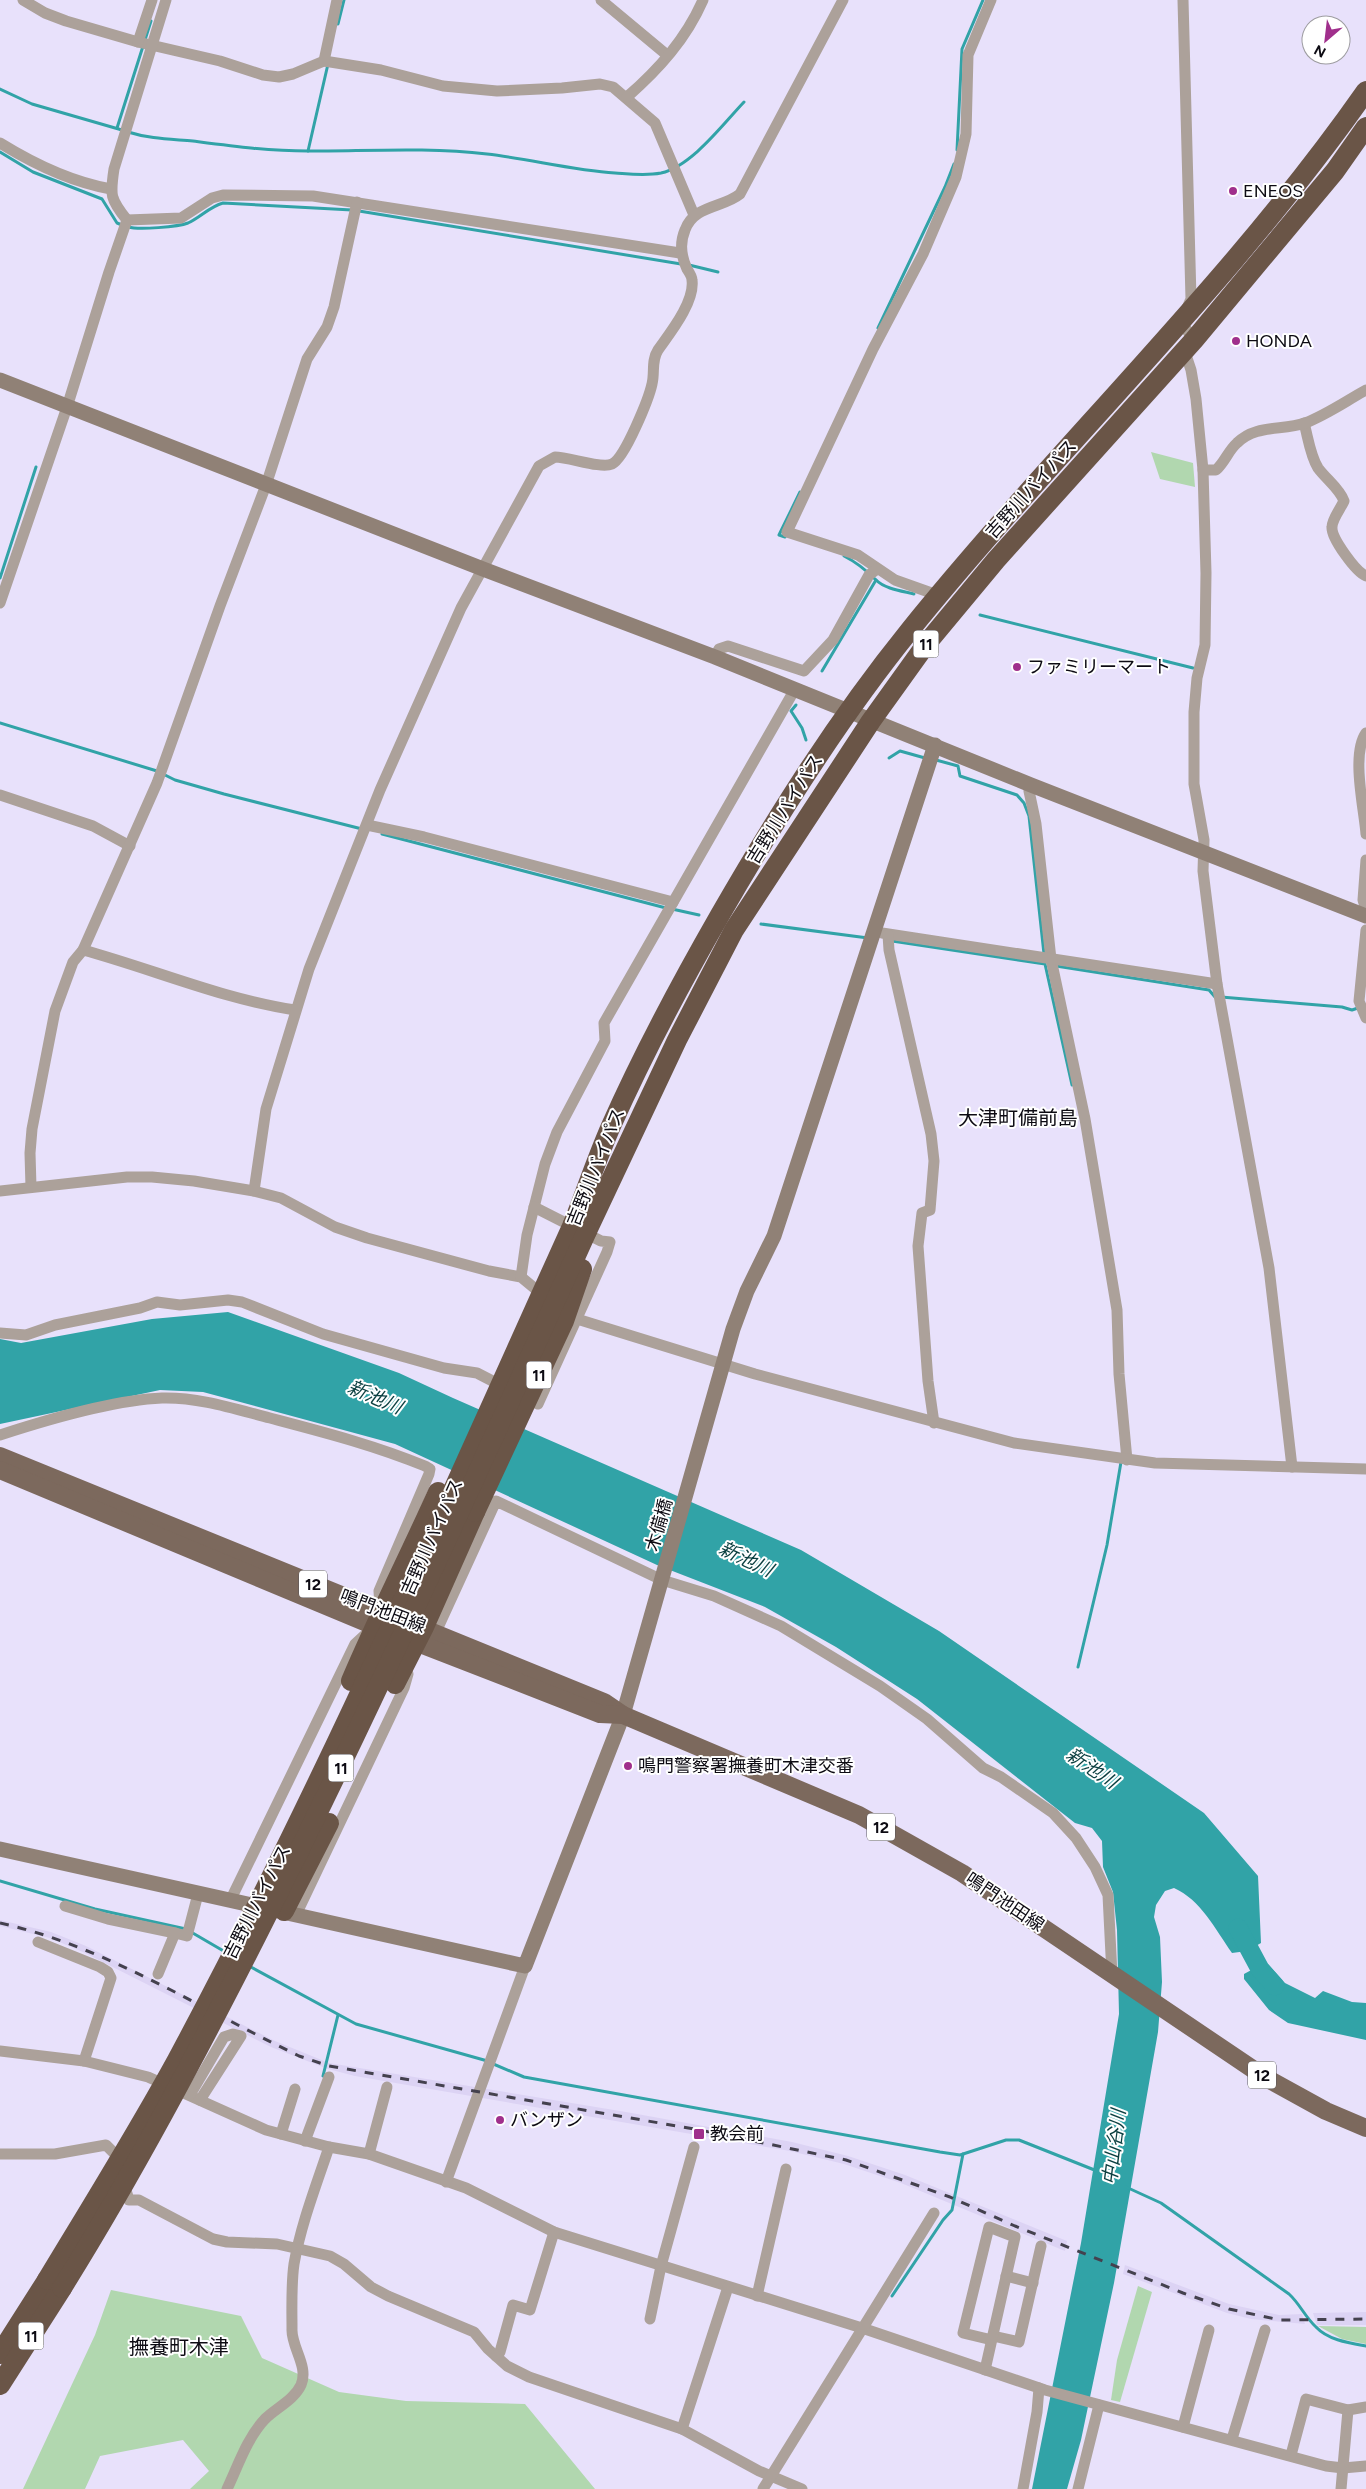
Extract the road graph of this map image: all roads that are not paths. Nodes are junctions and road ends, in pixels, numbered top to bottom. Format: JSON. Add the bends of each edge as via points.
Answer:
{"nodes":[{"id":1,"x":23,"y":0,"type":"edge"},
{"id":2,"x":152,"y":0,"type":"edge"},
{"id":3,"x":166,"y":0,"type":"edge"},
{"id":4,"x":338,"y":0,"type":"edge"},
{"id":5,"x":601,"y":0,"type":"edge"},
{"id":6,"x":703,"y":0,"type":"edge"},
{"id":7,"x":843,"y":0,"type":"edge"},
{"id":8,"x":991,"y":0,"type":"edge"},
{"id":9,"x":1183,"y":0,"type":"edge"},
{"id":10,"x":138,"y":42,"type":"junction"},
{"id":11,"x":152,"y":46,"type":"junction"},
{"id":12,"x":667,"y":55,"type":"junction"},
{"id":13,"x":324,"y":61,"type":"junction"},
{"id":14,"x":1366,"y":91,"type":"edge"},
{"id":15,"x":627,"y":97,"type":"junction"},
{"id":16,"x":1366,"y":127,"type":"edge"},
{"id":17,"x":0,"y":143,"type":"edge"},
{"id":18,"x":111,"y":189,"type":"junction"},
{"id":19,"x":357,"y":202,"type":"junction"},
{"id":20,"x":694,"y":215,"type":"junction"},
{"id":21,"x":128,"y":220,"type":"junction"},
{"id":22,"x":680,"y":253,"type":"junction"},
{"id":23,"x":1182,"y":322,"type":"junction"},
{"id":24,"x":1194,"y":340,"type":"junction"},
{"id":25,"x":0,"y":380,"type":"edge"},
{"id":26,"x":1366,"y":390,"type":"edge"},
{"id":27,"x":68,"y":407,"type":"junction"},
{"id":28,"x":1304,"y":423,"type":"junction"},
{"id":29,"x":1203,"y":470,"type":"junction"},
{"id":30,"x":266,"y":485,"type":"junction"},
{"id":31,"x":483,"y":569,"type":"junction"},
{"id":32,"x":874,"y":572,"type":"junction"},
{"id":33,"x":1366,"y":576,"type":"edge"},
{"id":34,"x":940,"y":596,"type":"junction"},
{"id":35,"x":0,"y":603,"type":"edge"},
{"id":36,"x":715,"y":657,"type":"junction"},
{"id":37,"x":795,"y":689,"type":"junction"},
{"id":38,"x":848,"y":711,"type":"junction"},
{"id":39,"x":871,"y":720,"type":"junction"},
{"id":40,"x":1366,"y":733,"type":"edge"},
{"id":41,"x":935,"y":745,"type":"junction"},
{"id":42,"x":1031,"y":785,"type":"junction"},
{"id":43,"x":0,"y":795,"type":"edge"},
{"id":44,"x":367,"y":825,"type":"junction"},
{"id":45,"x":1366,"y":834,"type":"edge"},
{"id":46,"x":130,"y":846,"type":"junction"},
{"id":47,"x":1205,"y":854,"type":"junction"},
{"id":48,"x":1366,"y":860,"type":"edge"},
{"id":49,"x":673,"y":902,"type":"junction"},
{"id":50,"x":1366,"y":910,"type":"edge"},
{"id":51,"x":1366,"y":916,"type":"edge"},
{"id":52,"x":1366,"y":930,"type":"edge"},
{"id":53,"x":881,"y":932,"type":"junction"},
{"id":54,"x":82,"y":950,"type":"junction"},
{"id":55,"x":1051,"y":959,"type":"junction"},
{"id":56,"x":1217,"y":984,"type":"junction"},
{"id":57,"x":295,"y":1010,"type":"junction"},
{"id":58,"x":1366,"y":1018,"type":"edge"},
{"id":59,"x":31,"y":1187,"type":"junction"},
{"id":60,"x":254,"y":1190,"type":"junction"},
{"id":61,"x":0,"y":1191,"type":"edge"},
{"id":62,"x":534,"y":1207,"type":"junction"},
{"id":63,"x":580,"y":1227,"type":"junction"},
{"id":64,"x":521,"y":1277,"type":"junction"},
{"id":65,"x":577,"y":1319,"type":"junction"},
{"id":66,"x":0,"y":1333,"type":"edge"},
{"id":67,"x":724,"y":1364,"type":"junction"},
{"id":68,"x":934,"y":1423,"type":"junction"},
{"id":69,"x":0,"y":1435,"type":"edge"},
{"id":70,"x":0,"y":1456,"type":"edge"},
{"id":71,"x":1127,"y":1460,"type":"junction"},
{"id":72,"x":1292,"y":1467,"type":"junction"},
{"id":73,"x":1366,"y":1469,"type":"edge"},
{"id":74,"x":0,"y":1470,"type":"edge"},
{"id":75,"x":663,"y":1577,"type":"junction"},
{"id":76,"x":377,"y":1619,"type":"junction"},
{"id":77,"x":426,"y":1633,"type":"junction"},
{"id":78,"x":623,"y":1715,"type":"junction"},
{"id":79,"x":0,"y":1849,"type":"edge"},
{"id":80,"x":198,"y":1894,"type":"junction"},
{"id":81,"x":230,"y":1901,"type":"junction"},
{"id":82,"x":65,"y":1906,"type":"dead end"},
{"id":83,"x":296,"y":1914,"type":"junction"},
{"id":84,"x":175,"y":1933,"type":"junction"},
{"id":85,"x":38,"y":1942,"type":"dead end"},
{"id":86,"x":525,"y":1966,"type":"junction"},
{"id":87,"x":158,"y":1974,"type":"dead end"},
{"id":88,"x":1115,"y":1976,"type":"junction"},
{"id":89,"x":0,"y":2051,"type":"edge"},
{"id":90,"x":84,"y":2061,"type":"junction"},
{"id":91,"x":183,"y":2063,"type":"junction"},
{"id":92,"x":329,"y":2077,"type":"dead end"},
{"id":93,"x":387,"y":2086,"type":"dead end"},
{"id":94,"x":295,"y":2089,"type":"dead end"},
{"id":95,"x":190,"y":2095,"type":"junction"},
{"id":96,"x":200,"y":2100,"type":"junction"},
{"id":97,"x":1366,"y":2128,"type":"edge"},
{"id":98,"x":281,"y":2134,"type":"junction"},
{"id":99,"x":305,"y":2141,"type":"junction"},
{"id":100,"x":694,"y":2146,"type":"dead end"},
{"id":101,"x":329,"y":2147,"type":"junction"},
{"id":102,"x":0,"y":2154,"type":"edge"},
{"id":103,"x":369,"y":2154,"type":"junction"},
{"id":104,"x":786,"y":2169,"type":"dead end"},
{"id":105,"x":446,"y":2182,"type":"junction"},
{"id":106,"x":934,"y":2213,"type":"dead end"},
{"id":107,"x":554,"y":2232,"type":"junction"},
{"id":108,"x":1041,"y":2246,"type":"dead end"},
{"id":109,"x":298,"y":2248,"type":"junction"},
{"id":110,"x":660,"y":2266,"type":"junction"},
{"id":111,"x":1006,"y":2276,"type":"junction"},
{"id":112,"x":1033,"y":2283,"type":"junction"},
{"id":113,"x":55,"y":2284,"type":"junction"},
{"id":114,"x":728,"y":2287,"type":"junction"},
{"id":115,"x":757,"y":2296,"type":"junction"},
{"id":116,"x":23,"y":2318,"type":"junction"},
{"id":117,"x":650,"y":2319,"type":"dead end"},
{"id":118,"x":862,"y":2328,"type":"junction"},
{"id":119,"x":1209,"y":2330,"type":"dead end"},
{"id":120,"x":1265,"y":2330,"type":"dead end"},
{"id":121,"x":992,"y":2338,"type":"junction"},
{"id":122,"x":0,"y":2344,"type":"edge"},
{"id":123,"x":0,"y":2354,"type":"edge"},
{"id":124,"x":496,"y":2356,"type":"junction"},
{"id":125,"x":985,"y":2370,"type":"junction"},
{"id":126,"x":0,"y":2384,"type":"edge"},
{"id":127,"x":1042,"y":2389,"type":"junction"},
{"id":128,"x":1096,"y":2404,"type":"junction"},
{"id":129,"x":1366,"y":2407,"type":"edge"},
{"id":130,"x":1348,"y":2410,"type":"junction"},
{"id":131,"x":1183,"y":2426,"type":"junction"},
{"id":132,"x":682,"y":2429,"type":"junction"},
{"id":133,"x":1232,"y":2439,"type":"junction"},
{"id":134,"x":1291,"y":2455,"type":"junction"},
{"id":135,"x":1366,"y":2466,"type":"edge"},
{"id":136,"x":1343,"y":2468,"type":"junction"},
{"id":137,"x":770,"y":2475,"type":"junction"},
{"id":138,"x":227,"y":2489,"type":"edge"},
{"id":139,"x":763,"y":2489,"type":"edge"},
{"id":140,"x":802,"y":2489,"type":"edge"},
{"id":141,"x":1023,"y":2489,"type":"edge"},
{"id":142,"x":1078,"y":2489,"type":"edge"},
{"id":143,"x":1341,"y":2489,"type":"edge"}],
"edges":[{"from":1,"to":10,"type":"street","via":[[45,13]]},
{"from":2,"to":10,"type":"street"},
{"from":3,"to":11,"type":"street"},
{"from":4,"to":13,"type":"street"},
{"from":5,"to":12,"type":"street"},
{"from":6,"to":12,"type":"street","via":[[694,22]]},
{"from":7,"to":20,"type":"street","via":[[740,194],[732,201]]},
{"from":8,"to":32,"type":"street","via":[[968,55],[966,134],[956,177],[923,254],[875,344],[787,532],[858,555]]},
{"from":9,"to":23,"type":"street","via":[[1191,300]]},
{"from":10,"to":11,"type":"street"},
{"from":11,"to":13,"type":"street","via":[[280,77]]},
{"from":11,"to":18,"type":"street","via":[[123,136]]},
{"from":12,"to":15,"type":"street"},
{"from":13,"to":15,"type":"street","via":[[381,70],[443,86],[497,92],[600,84],[614,87]]},
{"from":14,"to":23,"type":"highway","name":"吉野川バイパス","number":"11","via":[[1322,155]]},
{"from":15,"to":20,"type":"street","via":[[655,124]]},
{"from":16,"to":24,"type":"highway","name":"吉野川バイパス","number":"11","via":[[1335,171]]},
{"from":17,"to":18,"type":"street","via":[[33,162],[85,184]]},
{"from":18,"to":21,"type":"street","via":[[114,204]]},
{"from":19,"to":21,"type":"street","via":[[313,196],[223,195],[212,198],[181,218]]},
{"from":19,"to":22,"type":"street"},
{"from":19,"to":30,"type":"street","via":[[334,307],[327,326],[307,358]]},
{"from":20,"to":22,"type":"street","via":[[685,229]]},
{"from":21,"to":27,"type":"street"},
{"from":22,"to":31,"type":"street","via":[[692,280],[689,299],[671,334],[657,352],[646,406],[620,457],[612,464],[602,465],[555,457],[539,466]]},
{"from":23,"to":24,"type":"street"},
{"from":23,"to":34,"type":"highway","name":"吉野川バイパス","number":"11"},
{"from":24,"to":29,"type":"street","via":[[1186,355],[1196,399]]},
{"from":24,"to":39,"type":"highway","name":"吉野川バイパス","number":"11","via":[[996,560],[927,643]]},
{"from":25,"to":27,"type":"street"},
{"from":26,"to":28,"type":"street"},
{"from":27,"to":30,"type":"street"},
{"from":27,"to":35,"type":"street"},
{"from":28,"to":29,"type":"street","via":[[1266,428],[1252,434],[1237,443],[1216,470]]},
{"from":28,"to":33,"type":"street","via":[[1317,465],[1342,494],[1344,502],[1332,527],[1334,537],[1354,567]]},
{"from":29,"to":47,"type":"street","via":[[1205,645],[1197,678],[1194,784]]},
{"from":30,"to":31,"type":"street"},
{"from":30,"to":46,"type":"street","via":[[171,747]]},
{"from":31,"to":36,"type":"street"},
{"from":31,"to":44,"type":"street","via":[[461,608]]},
{"from":32,"to":34,"type":"street"},
{"from":32,"to":36,"type":"street","via":[[833,640],[804,671],[728,646],[719,649]]},
{"from":34,"to":38,"type":"highway","name":"吉野川バイパス","number":"11"},
{"from":36,"to":37,"type":"street"},
{"from":37,"to":38,"type":"street"},
{"from":37,"to":49,"type":"street"},
{"from":38,"to":39,"type":"street"},
{"from":38,"to":63,"type":"highway","name":"吉野川バイパス","number":"11","via":[[783,808],[697,956],[611,1127]]},
{"from":39,"to":41,"type":"street"},
{"from":39,"to":63,"type":"highway","name":"吉野川バイパス","number":"11","via":[[734,930],[677,1040],[606,1191]]},
{"from":40,"to":45,"type":"street","via":[[1361,740],[1359,760]]},
{"from":41,"to":42,"type":"street"},
{"from":41,"to":53,"type":"street","name":"木備橋"},
{"from":42,"to":47,"type":"street"},
{"from":42,"to":55,"type":"street","via":[[1029,791],[1036,824]]},
{"from":43,"to":46,"type":"street","via":[[93,826]]},
{"from":44,"to":49,"type":"street"},
{"from":44,"to":57,"type":"street"},
{"from":46,"to":54,"type":"street"},
{"from":47,"to":51,"type":"street"},
{"from":47,"to":56,"type":"street","via":[[1203,871]]},
{"from":48,"to":50,"type":"street"},
{"from":49,"to":62,"type":"street","via":[[604,1023],[605,1041],[557,1132]]},
{"from":52,"to":58,"type":"street","via":[[1359,1001]]},
{"from":53,"to":55,"type":"street"},
{"from":53,"to":67,"type":"street","name":"木備橋","via":[[774,1236],[747,1291]]},
{"from":53,"to":68,"type":"street","via":[[889,950],[933,1152],[930,1210],[922,1213],[918,1246]]},
{"from":54,"to":57,"type":"street","via":[[215,991]]},
{"from":54,"to":59,"type":"street","via":[[73,962],[55,1011],[32,1128]]},
{"from":55,"to":56,"type":"street"},
{"from":55,"to":71,"type":"street","via":[[1085,1119],[1118,1310],[1119,1374]]},
{"from":56,"to":72,"type":"street","via":[[1269,1268]]},
{"from":57,"to":60,"type":"street","via":[[266,1109]]},
{"from":59,"to":60,"type":"street","via":[[152,1177]]},
{"from":59,"to":61,"type":"street"},
{"from":60,"to":64,"type":"street","via":[[281,1198],[336,1227],[367,1238]]},
{"from":62,"to":64,"type":"street"},
{"from":62,"to":65,"type":"street","via":[[610,1242]]},
{"from":63,"to":76,"type":"highway","via":[[513,1323],[395,1589]]},
{"from":63,"to":77,"type":"highway","number":"11","bridge":true,"via":[[564,1321],[475,1512]]},
{"from":63,"to":91,"type":"highway","name":"吉野川バイパス","number":"11","bridge":true,"via":[[386,1673],[328,1795]]},
{"from":64,"to":65,"type":"street","via":[[554,1305]]},
{"from":65,"to":66,"type":"street","via":[[538,1404],[476,1374],[323,1334],[235,1301],[180,1305],[157,1302],[55,1325],[26,1335]]},
{"from":65,"to":67,"type":"street"},
{"from":67,"to":68,"type":"street"},
{"from":67,"to":75,"type":"street","name":"木備橋"},
{"from":68,"to":71,"type":"street","via":[[1014,1444]]},
{"from":69,"to":76,"type":"street","via":[[130,1402],[188,1399],[356,1440],[425,1466],[430,1469],[430,1474],[379,1591]]},
{"from":70,"to":76,"type":"main road","name":"鳴門池田線","number":"12"},
{"from":71,"to":72,"type":"street"},
{"from":72,"to":73,"type":"street"},
{"from":74,"to":76,"type":"main road","name":"鳴門池田線","number":"12"},
{"from":75,"to":77,"type":"street","via":[[496,1501]]},
{"from":75,"to":78,"type":"street","name":"木備橋"},
{"from":75,"to":88,"type":"street","via":[[780,1626],[880,1686],[928,1719],[983,1768],[1054,1813],[1076,1838],[1108,1895]]},
{"from":76,"to":77,"type":"main road","name":"鳴門池田線","number":"12"},
{"from":76,"to":81,"type":"street","via":[[355,1644]]},
{"from":76,"to":91,"type":"highway","bridge":true,"via":[[272,1851],[188,2020]]},
{"from":77,"to":78,"type":"main road","name":"鳴門池田線","number":"12","via":[[600,1714]]},
{"from":77,"to":83,"type":"street","via":[[404,1688]]},
{"from":77,"to":91,"type":"highway","bridge":true,"via":[[395,1684],[307,1868],[224,2021],[209,2045]]},
{"from":78,"to":86,"type":"street","name":"木備橋"},
{"from":78,"to":88,"type":"main road","name":"鳴門池田線","number":"12","via":[[859,1815],[962,1873]]},
{"from":79,"to":80,"type":"street"},
{"from":80,"to":81,"type":"street"},
{"from":80,"to":84,"type":"street","via":[[186,1936]]},
{"from":81,"to":83,"type":"street"},
{"from":82,"to":84,"type":"street"},
{"from":83,"to":86,"type":"street"},
{"from":84,"to":87,"type":"street"},
{"from":85,"to":90,"type":"street","via":[[100,1967],[111,1978]]},
{"from":86,"to":105,"type":"street"},
{"from":88,"to":97,"type":"main road","name":"鳴門池田線","number":"12","via":[[1266,2078],[1326,2112]]},
{"from":89,"to":90,"type":"street"},
{"from":90,"to":95,"type":"street","via":[[148,2077],[174,2091]]},
{"from":91,"to":113,"type":"highway","name":"吉野川バイパス","number":"11","bridge":true,"via":[[109,2212]]},
{"from":92,"to":99,"type":"street"},
{"from":93,"to":103,"type":"street"},
{"from":94,"to":98,"type":"street"},
{"from":95,"to":96,"type":"street"},
{"from":95,"to":96,"type":"street","via":[[224,2037],[232,2034],[241,2036]]},
{"from":96,"to":98,"type":"street"},
{"from":98,"to":99,"type":"street"},
{"from":99,"to":101,"type":"street"},
{"from":100,"to":110,"type":"street"},
{"from":101,"to":103,"type":"street"},
{"from":101,"to":109,"type":"street"},
{"from":102,"to":109,"type":"street","via":[[55,2154],[106,2145],[117,2156],[128,2200],[139,2200],[213,2239]]},
{"from":103,"to":105,"type":"street"},
{"from":104,"to":115,"type":"street"},
{"from":105,"to":107,"type":"street","via":[[491,2199]]},
{"from":106,"to":118,"type":"street"},
{"from":107,"to":110,"type":"street"},
{"from":107,"to":124,"type":"street","via":[[530,2310],[513,2305],[500,2352]]},
{"from":108,"to":112,"type":"street"},
{"from":109,"to":124,"type":"street","via":[[330,2256],[388,2296],[474,2332]]},
{"from":109,"to":138,"type":"street","via":[[294,2266],[292,2334],[303,2373],[301,2384],[253,2434]]},
{"from":110,"to":114,"type":"street"},
{"from":110,"to":117,"type":"street"},
{"from":111,"to":112,"type":"street"},
{"from":111,"to":121,"type":"street"},
{"from":111,"to":121,"type":"street","via":[[1015,2237],[989,2227],[963,2333]]},
{"from":112,"to":121,"type":"street","via":[[1019,2342]]},
{"from":113,"to":116,"type":"highway","name":"吉野川バイパス","number":"11"},
{"from":113,"to":126,"type":"highway","name":"吉野川バイパス","number":"11"},
{"from":114,"to":115,"type":"street"},
{"from":114,"to":132,"type":"street"},
{"from":115,"to":118,"type":"street"},
{"from":116,"to":122,"type":"highway"},
{"from":116,"to":123,"type":"highway","name":"吉野川バイパス","number":"11"},
{"from":118,"to":125,"type":"street"},
{"from":118,"to":137,"type":"street"},
{"from":119,"to":131,"type":"street"},
{"from":120,"to":133,"type":"street"},
{"from":121,"to":125,"type":"street"},
{"from":124,"to":132,"type":"street","via":[[507,2366],[529,2377]]},
{"from":125,"to":127,"type":"street"},
{"from":127,"to":128,"type":"street"},
{"from":127,"to":141,"type":"street"},
{"from":128,"to":131,"type":"street"},
{"from":128,"to":142,"type":"street"},
{"from":129,"to":130,"type":"street"},
{"from":130,"to":134,"type":"street","via":[[1306,2399]]},
{"from":130,"to":136,"type":"street"},
{"from":131,"to":133,"type":"street"},
{"from":132,"to":137,"type":"street"},
{"from":133,"to":134,"type":"street"},
{"from":134,"to":136,"type":"street"},
{"from":135,"to":136,"type":"street"},
{"from":136,"to":143,"type":"street"},
{"from":137,"to":139,"type":"street"},
{"from":137,"to":140,"type":"street"}]}
